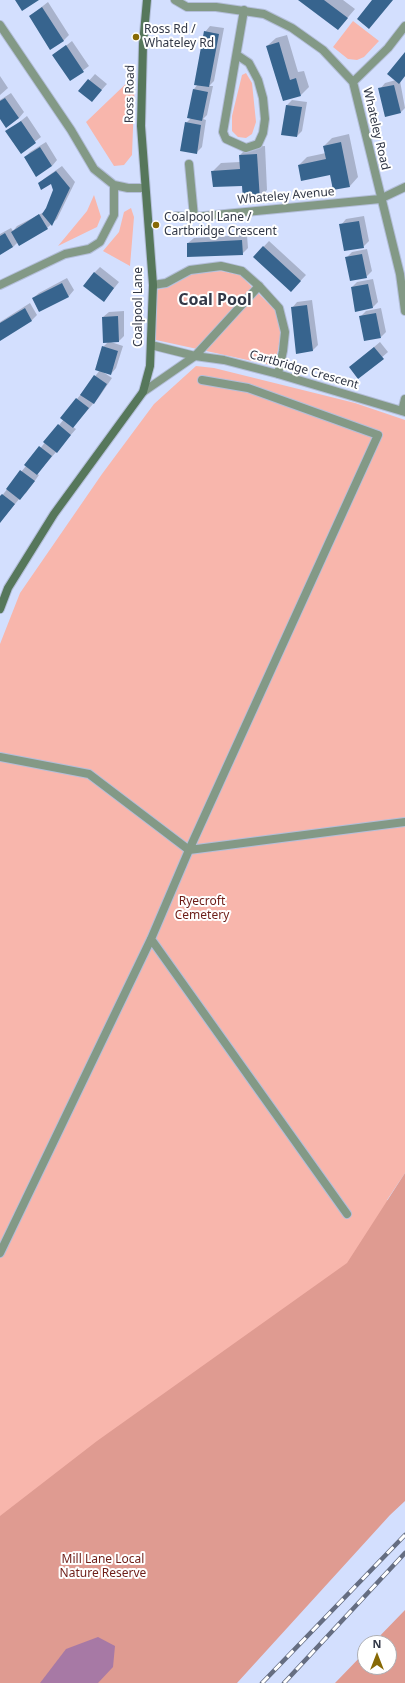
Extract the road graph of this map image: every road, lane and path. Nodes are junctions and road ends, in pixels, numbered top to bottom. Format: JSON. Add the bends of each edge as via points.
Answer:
{"nodes":[{"id":1,"x":147,"y":0,"type":"edge"},
{"id":2,"x":175,"y":0,"type":"edge"},
{"id":3,"x":244,"y":10,"type":"junction"},
{"id":4,"x":0,"y":25,"type":"edge"},
{"id":5,"x":405,"y":26,"type":"edge"},
{"id":6,"x":237,"y":55,"type":"junction"},
{"id":7,"x":353,"y":82,"type":"junction"},
{"id":8,"x":189,"y":164,"type":"dead end"},
{"id":9,"x":114,"y":185,"type":"junction"},
{"id":10,"x":405,"y":187,"type":"edge"},
{"id":11,"x":145,"y":188,"type":"junction"},
{"id":12,"x":380,"y":199,"type":"junction"},
{"id":13,"x":176,"y":216,"type":"dead end"},
{"id":14,"x":194,"y":216,"type":"junction"},
{"id":15,"x":0,"y":285,"type":"edge"},
{"id":16,"x":153,"y":285,"type":"junction"},
{"id":17,"x":259,"y":286,"type":"junction"},
{"id":18,"x":405,"y":311,"type":"edge"},
{"id":19,"x":152,"y":345,"type":"junction"},
{"id":20,"x":195,"y":356,"type":"junction"},
{"id":21,"x":278,"y":374,"type":"junction"},
{"id":22,"x":202,"y":380,"type":"dead end"},
{"id":23,"x":143,"y":392,"type":"junction"},
{"id":24,"x":405,"y":399,"type":"edge"},
{"id":25,"x":404,"y":411,"type":"edge"},
{"id":26,"x":0,"y":609,"type":"edge"},
{"id":27,"x":0,"y":757,"type":"edge"},
{"id":28,"x":405,"y":822,"type":"edge"},
{"id":29,"x":189,"y":850,"type":"junction"},
{"id":30,"x":151,"y":939,"type":"junction"},
{"id":31,"x":347,"y":1214,"type":"dead end"},
{"id":32,"x":0,"y":1253,"type":"edge"}],
"edges":[{"from":1,"to":11,"type":"street","name":"Ross Road","via":[[141,126]]},
{"from":2,"to":3,"type":"street","name":"Whateley Road","via":[[187,7],[216,6]]},
{"from":3,"to":6,"type":"street"},
{"from":3,"to":7,"type":"street","name":"Whateley Road","via":[[264,14],[292,28],[323,50]]},
{"from":4,"to":9,"type":"street","via":[[71,130],[94,169]]},
{"from":5,"to":7,"type":"street","via":[[388,48]]},
{"from":6,"to":6,"type":"street","via":[[223,132],[226,139],[246,148],[258,144],[263,133],[263,98],[258,80],[249,63]]},
{"from":7,"to":12,"type":"street","name":"Whateley Road"},
{"from":8,"to":14,"type":"street"},
{"from":9,"to":11,"type":"street"},
{"from":9,"to":15,"type":"street","via":[[114,215],[100,242],[89,249],[65,254]]},
{"from":10,"to":12,"type":"street"},
{"from":11,"to":16,"type":"street","name":"Coalpool Lane"},
{"from":12,"to":14,"type":"street","name":"Whateley Avenue"},
{"from":12,"to":18,"type":"street","name":"Whateley Road","via":[[400,274]]},
{"from":13,"to":14,"type":"street","name":"Whateley Avenue"},
{"from":16,"to":17,"type":"street","via":[[166,283],[190,270],[221,266],[242,271]]},
{"from":16,"to":19,"type":"street","name":"Coalpool Lane"},
{"from":17,"to":20,"type":"street"},
{"from":17,"to":21,"type":"street","via":[[279,308],[285,332],[284,351]]},
{"from":19,"to":20,"type":"street","name":"Cartbridge Crescent"},
{"from":19,"to":23,"type":"street","name":"Coalpool Lane"},
{"from":20,"to":21,"type":"street","name":"Cartbridge Crescent","via":[[224,360]]},
{"from":20,"to":23,"type":"street"},
{"from":21,"to":25,"type":"street","name":"Cartbridge Crescent"},
{"from":22,"to":29,"type":"street","via":[[248,388],[378,435]]},
{"from":23,"to":26,"type":"street","name":"Coalpool Lane","via":[[54,514],[8,588]]},
{"from":24,"to":25,"type":"street"},
{"from":27,"to":29,"type":"street","via":[[89,774]]},
{"from":28,"to":29,"type":"street"},
{"from":29,"to":30,"type":"street"},
{"from":30,"to":31,"type":"street"},
{"from":30,"to":32,"type":"street"}]}
